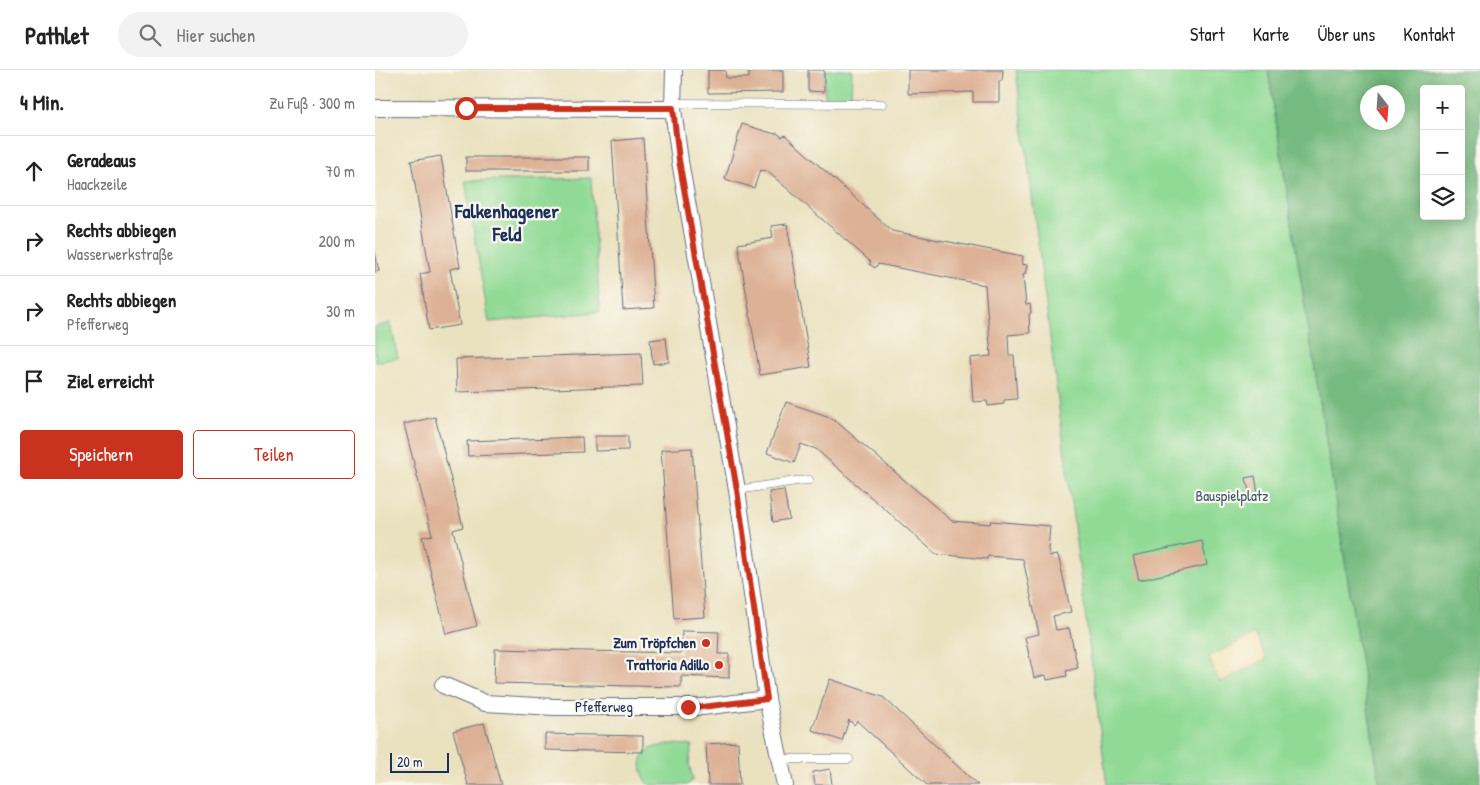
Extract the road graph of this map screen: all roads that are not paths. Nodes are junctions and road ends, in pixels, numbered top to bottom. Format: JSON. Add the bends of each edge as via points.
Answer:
{"nodes":[{"id":1,"x":673,"y":70,"type":"edge"},
{"id":2,"x":882,"y":104,"type":"dead end"},
{"id":3,"x":673,"y":106,"type":"junction"},
{"id":4,"x":375,"y":108,"type":"edge"},
{"id":5,"x":809,"y":480,"type":"dead end"},
{"id":6,"x":737,"y":490,"type":"junction"},
{"id":7,"x":443,"y":685,"type":"dead end"},
{"id":8,"x":767,"y":699,"type":"junction"},
{"id":9,"x":781,"y":759,"type":"junction"},
{"id":10,"x":849,"y":759,"type":"dead end"},
{"id":11,"x":785,"y":785,"type":"edge"}],
"edges":[{"from":1,"to":3,"type":"street"},
{"from":2,"to":3,"type":"lane"},
{"from":3,"to":4,"type":"street"},
{"from":3,"to":6,"type":"street","via":[[679,160]]},
{"from":5,"to":6,"type":"lane"},
{"from":6,"to":8,"type":"street"},
{"from":7,"to":8,"type":"street","name":"Pfefferweg","via":[[485,703],[554,707],[702,707]]},
{"from":8,"to":9,"type":"street"},
{"from":9,"to":10,"type":"lane"},
{"from":9,"to":11,"type":"street"}]}
